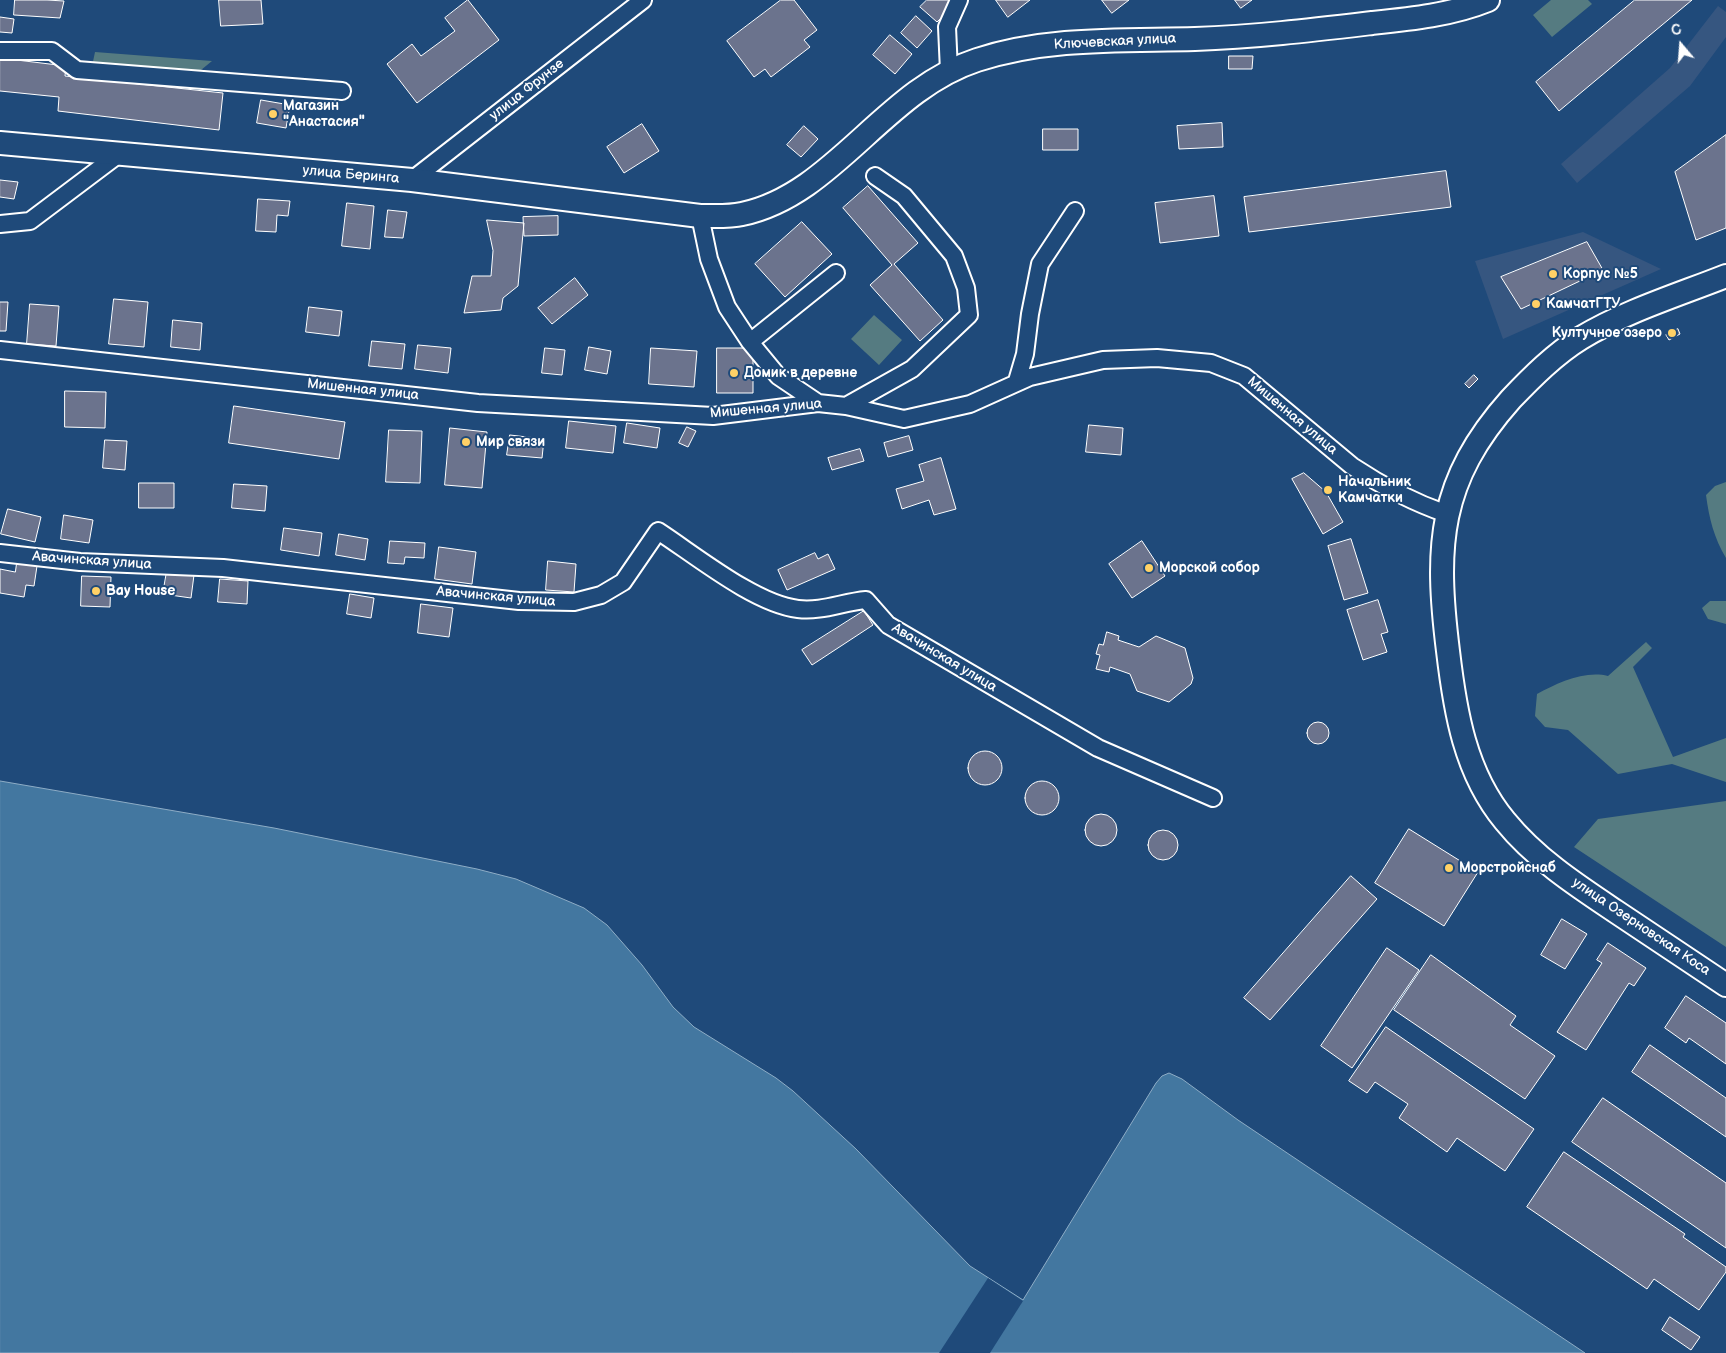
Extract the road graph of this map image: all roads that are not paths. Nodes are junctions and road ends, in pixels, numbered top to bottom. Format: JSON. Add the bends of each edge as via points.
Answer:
{"nodes":[{"id":1,"x":643,"y":0,"type":"edge"},
{"id":2,"x":959,"y":0,"type":"edge"},
{"id":3,"x":1488,"y":0,"type":"edge"},
{"id":4,"x":0,"y":50,"type":"edge"},
{"id":5,"x":949,"y":71,"type":"junction"},
{"id":6,"x":342,"y":91,"type":"dead end"},
{"id":7,"x":0,"y":143,"type":"edge"},
{"id":8,"x":120,"y":154,"type":"junction"},
{"id":9,"x":875,"y":176,"type":"dead end"},
{"id":10,"x":412,"y":180,"type":"junction"},
{"id":11,"x":1075,"y":211,"type":"dead end"},
{"id":12,"x":700,"y":216,"type":"junction"},
{"id":13,"x":0,"y":224,"type":"edge"},
{"id":14,"x":836,"y":273,"type":"dead end"},
{"id":15,"x":1726,"y":276,"type":"edge"},
{"id":16,"x":750,"y":342,"type":"junction"},
{"id":17,"x":0,"y":350,"type":"edge"},
{"id":18,"x":1017,"y":381,"type":"junction"},
{"id":19,"x":818,"y":403,"type":"junction"},
{"id":20,"x":846,"y":406,"type":"junction"},
{"id":21,"x":1447,"y":514,"type":"junction"},
{"id":22,"x":0,"y":553,"type":"edge"},
{"id":23,"x":1213,"y":798,"type":"dead end"},
{"id":24,"x":1726,"y":985,"type":"edge"}],
"edges":[{"from":1,"to":10,"type":"street","name":"улица Фрунзе"},
{"from":2,"to":5,"type":"street","via":[[948,27]]},
{"from":3,"to":5,"type":"main road","name":"Ключевская улица","via":[[1434,15],[1265,36],[1061,43],[1006,52]]},
{"from":4,"to":6,"type":"street","via":[[52,51],[77,70]]},
{"from":5,"to":12,"type":"main road","name":"Ключевская улица","via":[[906,98],[824,171],[788,196],[742,214]]},
{"from":7,"to":8,"type":"main road","name":"улица Беринга"},
{"from":8,"to":10,"type":"main road","name":"улица Беринга"},
{"from":8,"to":13,"type":"street","via":[[30,221]]},
{"from":9,"to":20,"type":"street","via":[[904,196],[954,256],[966,288],[969,315],[912,369]]},
{"from":10,"to":12,"type":"main road","name":"улица Беринга"},
{"from":11,"to":18,"type":"street","via":[[1040,264],[1025,354]]},
{"from":12,"to":16,"type":"street","via":[[709,259],[725,301]]},
{"from":14,"to":16,"type":"street"},
{"from":15,"to":21,"type":"main road","name":"улица Озерновская Коса","via":[[1622,317],[1581,338],[1558,355],[1518,391],[1481,437],[1455,484]]},
{"from":16,"to":19,"type":"street","via":[[778,376]]},
{"from":17,"to":19,"type":"street","name":"Мишенная улица","via":[[478,403],[713,416]]},
{"from":18,"to":20,"type":"street","name":"Мишенная улица","via":[[970,404],[904,419]]},
{"from":18,"to":21,"type":"street","name":"Мишенная улица","via":[[1118,358],[1211,362],[1244,376],[1352,466],[1386,489]]},
{"from":19,"to":20,"type":"street","name":"Мишенная улица"},
{"from":21,"to":24,"type":"main road","name":"улица Озерновская Коса","via":[[1442,580],[1451,677],[1464,743],[1486,793],[1513,831],[1550,864]]},
{"from":22,"to":23,"type":"street","name":"Авачинская улица","via":[[80,562],[223,568],[519,602],[574,602],[602,595],[624,582],[658,531],[763,601],[798,610],[829,608],[866,600],[888,625],[1098,748]]}]}
